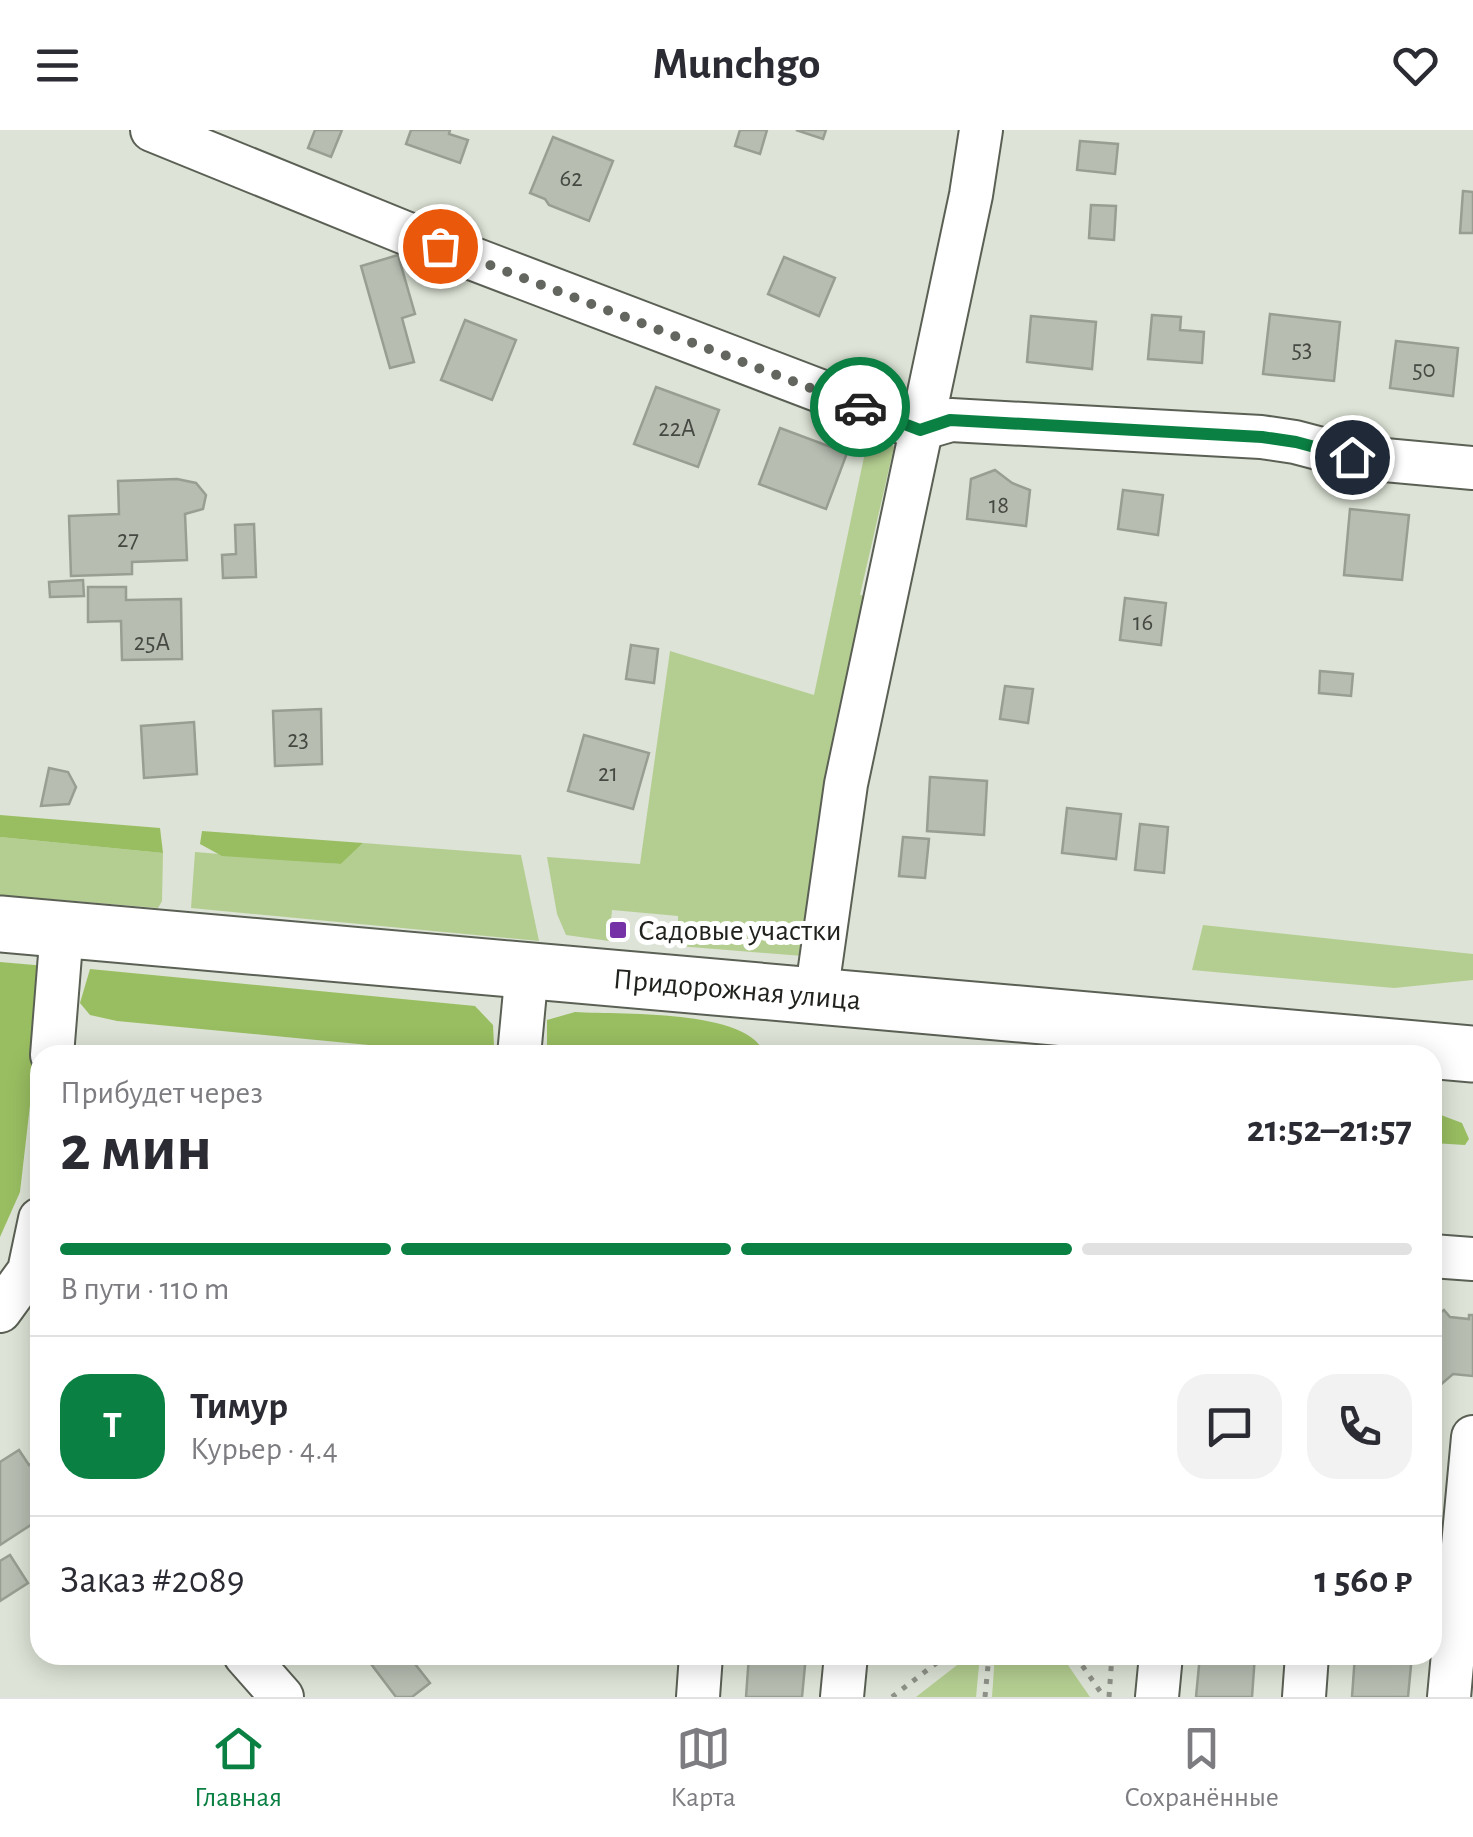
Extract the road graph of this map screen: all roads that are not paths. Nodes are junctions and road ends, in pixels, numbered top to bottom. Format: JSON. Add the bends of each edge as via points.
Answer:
{"nodes":[{"id":1,"x":152,"y":130,"type":"edge"},
{"id":2,"x":982,"y":130,"type":"edge"},
{"id":3,"x":920,"y":430,"type":"junction"},
{"id":4,"x":1473,"y":468,"type":"edge"},
{"id":5,"x":0,"y":924,"type":"edge"},
{"id":6,"x":62,"y":930,"type":"junction"},
{"id":7,"x":526,"y":970,"type":"junction"},
{"id":8,"x":816,"y":996,"type":"junction"},
{"id":9,"x":53,"y":1045,"type":"edge"},
{"id":10,"x":520,"y":1045,"type":"edge"},
{"id":11,"x":1371,"y":1045,"type":"edge"},
{"id":12,"x":1442,"y":1051,"type":"edge"},
{"id":13,"x":1473,"y":1054,"type":"edge"},
{"id":14,"x":1442,"y":1257,"type":"edge"},
{"id":15,"x":1473,"y":1259,"type":"edge"},
{"id":16,"x":30,"y":1275,"type":"edge"},
{"id":17,"x":0,"y":1311,"type":"edge"},
{"id":18,"x":1473,"y":1437,"type":"edge"},
{"id":19,"x":1445,"y":1604,"type":"edge"},
{"id":20,"x":254,"y":1665,"type":"edge"},
{"id":21,"x":700,"y":1665,"type":"edge"},
{"id":22,"x":845,"y":1665,"type":"edge"},
{"id":23,"x":1160,"y":1665,"type":"edge"},
{"id":24,"x":1307,"y":1665,"type":"edge"},
{"id":25,"x":282,"y":1697,"type":"edge"},
{"id":26,"x":698,"y":1697,"type":"edge"},
{"id":27,"x":842,"y":1697,"type":"edge"},
{"id":28,"x":1157,"y":1697,"type":"edge"},
{"id":29,"x":1304,"y":1697,"type":"edge"},
{"id":30,"x":1449,"y":1697,"type":"edge"}],
"edges":[{"from":1,"to":3,"type":"street"},
{"from":2,"to":3,"type":"street"},
{"from":3,"to":4,"type":"street","via":[[950,420],[1262,437],[1352,457]]},
{"from":3,"to":8,"type":"street","via":[[846,784]]},
{"from":5,"to":6,"type":"main road","name":"Придорожная улица"},
{"from":6,"to":7,"type":"main road","name":"Придорожная улица"},
{"from":6,"to":9,"type":"street"},
{"from":7,"to":8,"type":"main road","name":"Придорожная улица"},
{"from":7,"to":10,"type":"street"},
{"from":8,"to":11,"type":"main road","name":"Придорожная улица"},
{"from":12,"to":13,"type":"main road","name":"Придорожная улица"},
{"from":14,"to":15,"type":"street"},
{"from":16,"to":17,"type":"street"},
{"from":18,"to":19,"type":"street"},
{"from":19,"to":30,"type":"street"},
{"from":20,"to":25,"type":"street"},
{"from":21,"to":26,"type":"street"},
{"from":22,"to":27,"type":"street"},
{"from":23,"to":28,"type":"street"},
{"from":24,"to":29,"type":"street"}]}
